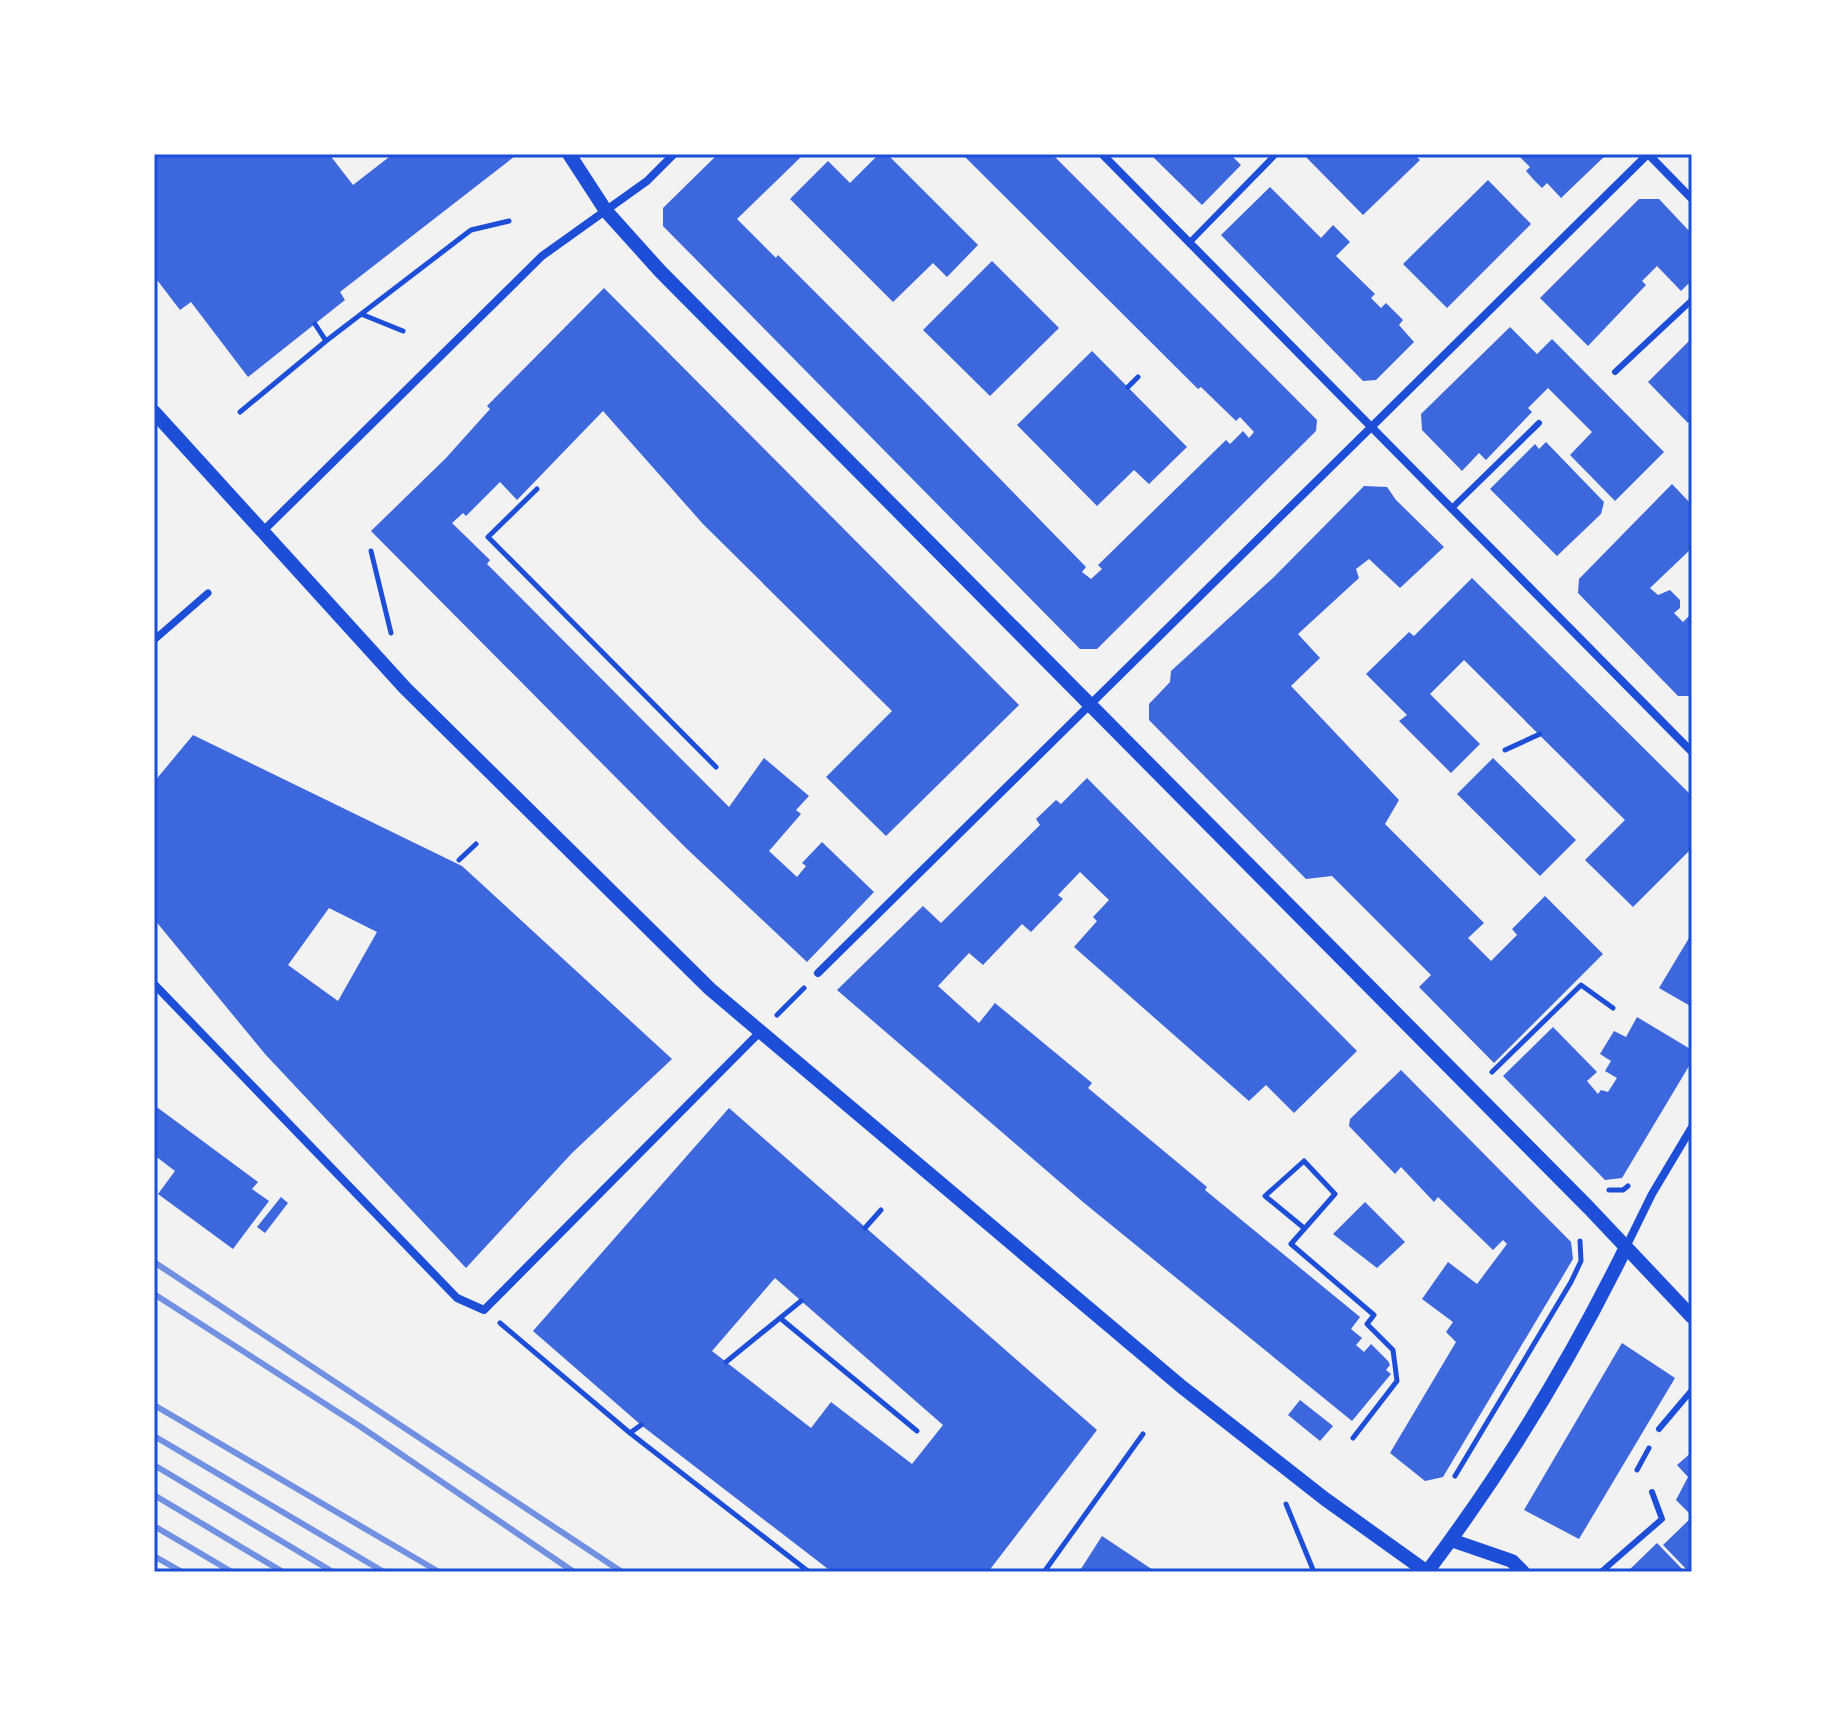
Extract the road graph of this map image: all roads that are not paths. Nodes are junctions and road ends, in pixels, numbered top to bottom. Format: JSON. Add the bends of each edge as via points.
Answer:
{"nodes":[{"id":1,"x":569,"y":154,"type":"edge"},
{"id":2,"x":674,"y":154,"type":"edge"},
{"id":3,"x":1102,"y":154,"type":"edge"},
{"id":4,"x":1276,"y":154,"type":"edge"},
{"id":5,"x":1648,"y":154,"type":"edge"},
{"id":6,"x":1692,"y":199,"type":"edge"},
{"id":7,"x":606,"y":211,"type":"junction"},
{"id":8,"x":1189,"y":243,"type":"junction"},
{"id":9,"x":1692,"y":300,"type":"edge"},
{"id":10,"x":1615,"y":372,"type":"dead end"},
{"id":11,"x":154,"y":412,"type":"edge"},
{"id":12,"x":1539,"y":423,"type":"dead end"},
{"id":13,"x":1371,"y":429,"type":"junction"},
{"id":14,"x":1451,"y":509,"type":"junction"},
{"id":15,"x":261,"y":533,"type":"junction"},
{"id":16,"x":208,"y":593,"type":"dead end"},
{"id":17,"x":154,"y":640,"type":"edge"},
{"id":18,"x":1091,"y":707,"type":"junction"},
{"id":19,"x":1692,"y":752,"type":"edge"},
{"id":20,"x":818,"y":973,"type":"dead end"},
{"id":21,"x":154,"y":984,"type":"edge"},
{"id":22,"x":760,"y":1032,"type":"junction"},
{"id":23,"x":1692,"y":1127,"type":"edge"},
{"id":24,"x":1626,"y":1247,"type":"junction"},
{"id":25,"x":1692,"y":1317,"type":"edge"},
{"id":26,"x":1692,"y":1390,"type":"edge"},
{"id":27,"x":1659,"y":1429,"type":"dead end"},
{"id":28,"x":1652,"y":1492,"type":"dead end"},
{"id":29,"x":1451,"y":1540,"type":"junction"},
{"id":30,"x":1427,"y":1572,"type":"edge"},
{"id":31,"x":1523,"y":1572,"type":"edge"},
{"id":32,"x":1601,"y":1572,"type":"edge"}],
"edges":[{"from":1,"to":7,"type":"street"},
{"from":2,"to":7,"type":"street"},
{"from":3,"to":8,"type":"street"},
{"from":4,"to":8,"type":"lane"},
{"from":5,"to":6,"type":"street"},
{"from":5,"to":13,"type":"street"},
{"from":7,"to":15,"type":"street","via":[[542,256]]},
{"from":7,"to":18,"type":"street"},
{"from":8,"to":13,"type":"street"},
{"from":9,"to":10,"type":"lane"},
{"from":11,"to":15,"type":"street"},
{"from":12,"to":14,"type":"lane"},
{"from":13,"to":14,"type":"street"},
{"from":13,"to":18,"type":"street"},
{"from":14,"to":19,"type":"street"},
{"from":15,"to":22,"type":"street","via":[[405,688],[578,861]]},
{"from":16,"to":17,"type":"street"},
{"from":18,"to":20,"type":"street"},
{"from":18,"to":24,"type":"street"},
{"from":21,"to":22,"type":"street","via":[[457,1298],[484,1310]]},
{"from":22,"to":30,"type":"street","via":[[1254,1445]]},
{"from":23,"to":24,"type":"street"},
{"from":24,"to":25,"type":"street"},
{"from":24,"to":29,"type":"street","via":[[1598,1305],[1484,1495]]},
{"from":26,"to":27,"type":"lane"},
{"from":28,"to":32,"type":"lane","via":[[1662,1519]]},
{"from":29,"to":30,"type":"street"},
{"from":29,"to":31,"type":"street","via":[[1512,1561]]}]}
